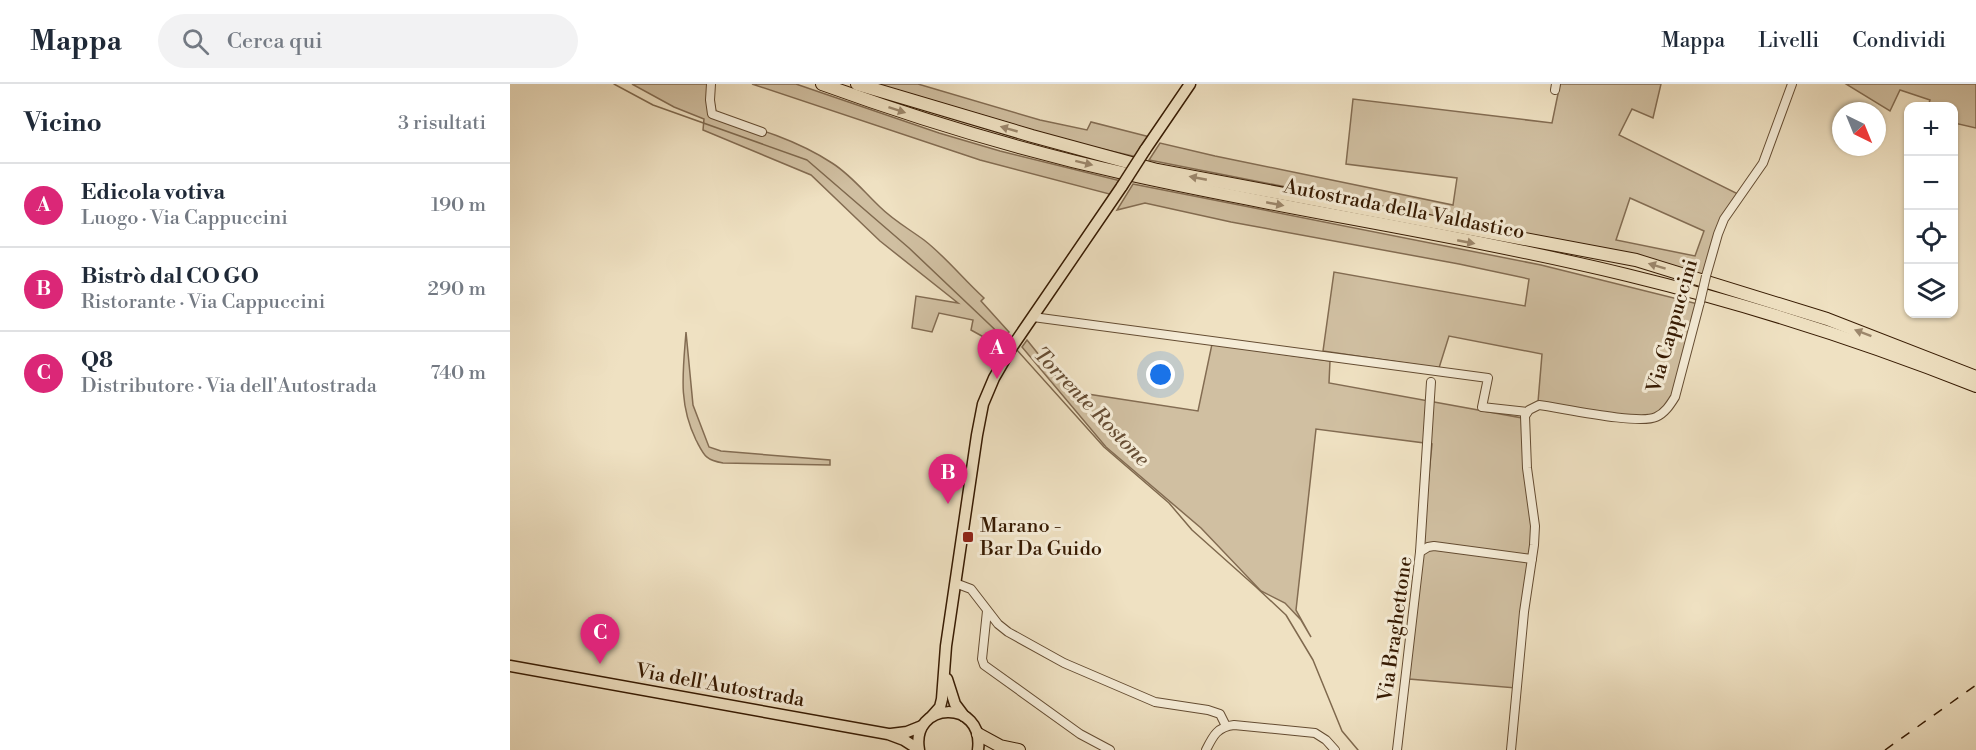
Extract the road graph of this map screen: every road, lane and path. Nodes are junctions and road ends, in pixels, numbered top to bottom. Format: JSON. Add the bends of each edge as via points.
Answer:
{"nodes":[{"id":1,"x":711,"y":84,"type":"edge"},
{"id":2,"x":822,"y":84,"type":"edge"},
{"id":3,"x":857,"y":84,"type":"edge"},
{"id":4,"x":1190,"y":84,"type":"edge"},
{"id":5,"x":1792,"y":84,"type":"edge"},
{"id":6,"x":762,"y":132,"type":"dead end"},
{"id":7,"x":1032,"y":317,"type":"junction"},
{"id":8,"x":1976,"y":376,"type":"edge"},
{"id":9,"x":1431,"y":382,"type":"dead end"},
{"id":10,"x":1976,"y":386,"type":"edge"},
{"id":11,"x":1527,"y":412,"type":"junction"},
{"id":12,"x":1420,"y":552,"type":"junction"},
{"id":13,"x":1532,"y":558,"type":"junction"},
{"id":14,"x":955,"y":583,"type":"junction"},
{"id":15,"x":987,"y":611,"type":"junction"},
{"id":16,"x":510,"y":666,"type":"edge"},
{"id":17,"x":945,"y":671,"type":"junction"},
{"id":18,"x":932,"y":716,"type":"junction"},
{"id":19,"x":964,"y":716,"type":"junction"},
{"id":20,"x":922,"y":726,"type":"junction"},
{"id":21,"x":1226,"y":726,"type":"junction"},
{"id":22,"x":888,"y":734,"type":"junction"},
{"id":23,"x":978,"y":734,"type":"junction"},
{"id":24,"x":1514,"y":748,"type":"edge"},
{"id":25,"x":918,"y":749,"type":"edge"},
{"id":26,"x":978,"y":750,"type":"edge"},
{"id":27,"x":1019,"y":750,"type":"edge"},
{"id":28,"x":1110,"y":750,"type":"edge"},
{"id":29,"x":1206,"y":750,"type":"edge"},
{"id":30,"x":1335,"y":750,"type":"edge"},
{"id":31,"x":1397,"y":750,"type":"edge"}],
"edges":[{"from":1,"to":6,"type":"street","via":[[712,114]]},
{"from":2,"to":10,"type":"highway","name":"Autostrada della Valdastico","one_way":true,"via":[[1021,148],[1124,173],[1638,278],[1826,332]]},
{"from":8,"to":3,"type":"highway","name":"Autostrada della Valdastico","one_way":true,"via":[[1827,319],[1636,260],[1157,170]]},
{"from":4,"to":7,"type":"main road","bridge":true},
{"from":5,"to":11,"type":"street","name":"Via Cappuccini","bridge":true,"via":[[1762,162],[1718,234],[1670,405],[1657,417],[1640,420],[1539,405]]},
{"from":7,"to":11,"type":"street","name":"Via Cappuccini","via":[[1488,378],[1482,407]]},
{"from":7,"to":14,"type":"main road","via":[[994,378],[983,404]]},
{"from":9,"to":12,"type":"street"},
{"from":11,"to":13,"type":"street","via":[[1525,446],[1535,526]]},
{"from":12,"to":13,"type":"street","name":"Via Braghettone","via":[[1434,546]]},
{"from":12,"to":31,"type":"street","name":"Via Braghettone"},
{"from":13,"to":24,"type":"street"},
{"from":14,"to":15,"type":"street","via":[[971,589]]},
{"from":14,"to":17,"type":"main road"},
{"from":15,"to":21,"type":"street","via":[[1008,632],[1064,663],[1155,702],[1220,714]]},
{"from":15,"to":28,"type":"street","via":[[984,665],[1080,734]]},
{"from":16,"to":22,"type":"main road","name":"Via dell'Autostrada"},
{"from":17,"to":18,"type":"main road","via":[[940,706]]},
{"from":17,"to":19,"type":"main road","via":[[955,704]]},
{"from":18,"to":19,"type":"main road","via":[[948,712]]},
{"from":18,"to":20,"type":"main road"},
{"from":19,"to":23,"type":"main road"},
{"from":20,"to":22,"type":"main road"},
{"from":20,"to":25,"type":"main road"},
{"from":21,"to":29,"type":"street","via":[[1218,730]]},
{"from":21,"to":30,"type":"street","via":[[1315,733]]},
{"from":22,"to":25,"type":"main road"},
{"from":23,"to":26,"type":"main road"},
{"from":23,"to":27,"type":"highway","via":[[1000,746]]}]}
